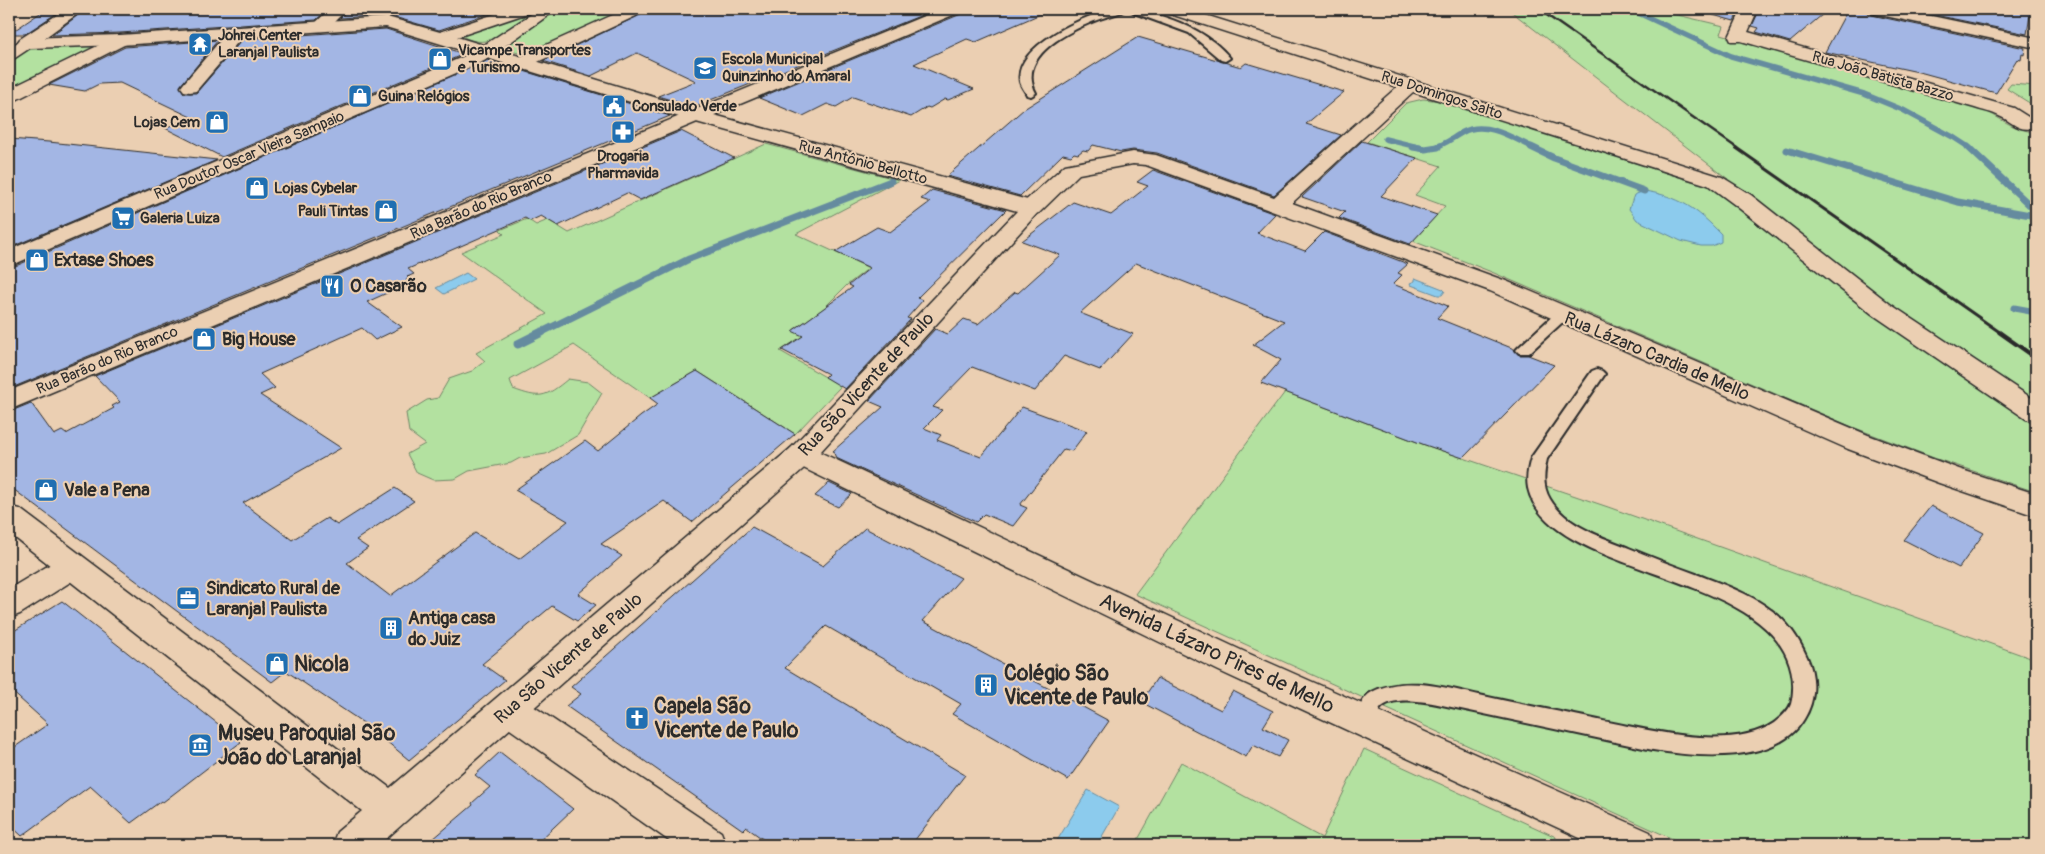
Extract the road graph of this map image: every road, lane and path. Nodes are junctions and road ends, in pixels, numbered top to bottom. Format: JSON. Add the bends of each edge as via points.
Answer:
{"nodes":[{"id":1,"x":76,"y":9,"type":"edge"},
{"id":2,"x":339,"y":9,"type":"edge"},
{"id":3,"x":525,"y":9,"type":"edge"},
{"id":4,"x":548,"y":9,"type":"edge"},
{"id":5,"x":616,"y":9,"type":"edge"},
{"id":6,"x":954,"y":9,"type":"edge"},
{"id":7,"x":1121,"y":9,"type":"edge"},
{"id":8,"x":1133,"y":9,"type":"edge"},
{"id":9,"x":1170,"y":9,"type":"edge"},
{"id":10,"x":1750,"y":9,"type":"edge"},
{"id":11,"x":1876,"y":9,"type":"edge"},
{"id":12,"x":320,"y":26,"type":"junction"},
{"id":13,"x":237,"y":32,"type":"junction"},
{"id":14,"x":441,"y":37,"type":"junction"},
{"id":15,"x":120,"y":40,"type":"junction"},
{"id":16,"x":26,"y":43,"type":"junction"},
{"id":17,"x":2036,"y":43,"type":"edge"},
{"id":18,"x":487,"y":51,"type":"junction"},
{"id":19,"x":9,"y":54,"type":"edge"},
{"id":20,"x":1225,"y":58,"type":"dead end"},
{"id":21,"x":523,"y":62,"type":"junction"},
{"id":22,"x":1410,"y":85,"type":"junction"},
{"id":23,"x":190,"y":87,"type":"dead end"},
{"id":24,"x":1031,"y":93,"type":"dead end"},
{"id":25,"x":13,"y":94,"type":"edge"},
{"id":26,"x":696,"y":116,"type":"junction"},
{"id":27,"x":2026,"y":124,"type":"dead end"},
{"id":28,"x":1278,"y":204,"type":"junction"},
{"id":29,"x":1031,"y":208,"type":"junction"},
{"id":30,"x":9,"y":258,"type":"edge"},
{"id":31,"x":1562,"y":315,"type":"junction"},
{"id":32,"x":1524,"y":350,"type":"dead end"},
{"id":33,"x":1597,"y":374,"type":"dead end"},
{"id":34,"x":9,"y":401,"type":"edge"},
{"id":35,"x":2036,"y":412,"type":"edge"},
{"id":36,"x":801,"y":455,"type":"junction"},
{"id":37,"x":2036,"y":505,"type":"edge"},
{"id":38,"x":9,"y":517,"type":"edge"},
{"id":39,"x":72,"y":566,"type":"junction"},
{"id":40,"x":9,"y":605,"type":"edge"},
{"id":41,"x":509,"y":709,"type":"junction"},
{"id":42,"x":1365,"y":722,"type":"junction"},
{"id":43,"x":391,"y":811,"type":"junction"},
{"id":44,"x":351,"y":845,"type":"edge"},
{"id":45,"x":707,"y":845,"type":"edge"},
{"id":46,"x":1636,"y":845,"type":"edge"}],
"edges":[{"from":1,"to":16,"type":"street"},
{"from":2,"to":12,"type":"street"},
{"from":3,"to":14,"type":"street"},
{"from":4,"to":18,"type":"street","name":"Rua Doutor Oscar Vieira Sampaio"},
{"from":5,"to":21,"type":"street","via":[[630,13]]},
{"from":6,"to":26,"type":"street","name":"Rua Barão do Rio Branco"},
{"from":7,"to":24,"type":"lane","via":[[1080,22],[1045,46],[1026,71],[1026,83]]},
{"from":8,"to":20,"type":"lane","via":[[1192,31]]},
{"from":9,"to":22,"type":"street","name":"Rua Domingos Salto"},
{"from":10,"to":27,"type":"street","name":"Rua João Batista Bazzo","via":[[1737,36],[1982,104],[2007,112]]},
{"from":11,"to":17,"type":"street"},
{"from":12,"to":13,"type":"street","name":"Rua Antônio Bellotto"},
{"from":12,"to":14,"type":"street","name":"Rua Antônio Bellotto","via":[[386,22]]},
{"from":13,"to":15,"type":"street","name":"Rua Antônio Bellotto"},
{"from":13,"to":23,"type":"street"},
{"from":14,"to":18,"type":"street","name":"Rua Antônio Bellotto"},
{"from":15,"to":16,"type":"street","name":"Rua Antônio Bellotto"},
{"from":15,"to":25,"type":"street"},
{"from":16,"to":19,"type":"street"},
{"from":18,"to":21,"type":"street","name":"Rua Antônio Bellotto"},
{"from":18,"to":30,"type":"street","name":"Rua Doutor Oscar Vieira Sampaio"},
{"from":21,"to":26,"type":"street","name":"Rua Antônio Bellotto"},
{"from":22,"to":28,"type":"street"},
{"from":22,"to":35,"type":"street","name":"Rua Domingos Salto","via":[[1715,181],[1881,309]]},
{"from":26,"to":29,"type":"street","name":"Rua Antônio Bellotto"},
{"from":26,"to":34,"type":"street","name":"Rua Barão do Rio Branco"},
{"from":28,"to":29,"type":"street","name":"Rua São Vicente de Paulo","via":[[1141,158],[1072,169]]},
{"from":28,"to":31,"type":"street","name":"Rua Lázaro Cardia de Mello","via":[[1498,286]]},
{"from":29,"to":36,"type":"street","name":"Rua São Vicente de Paulo"},
{"from":31,"to":32,"type":"lane"},
{"from":31,"to":37,"type":"street","name":"Rua Lázaro Cardia de Mello","via":[[1858,442]]},
{"from":33,"to":42,"type":"lane","via":[[1539,458],[1535,486],[1541,498],[1550,512],[1590,540],[1731,596],[1770,620],[1792,645],[1802,668],[1801,705],[1793,721],[1773,735],[1744,744],[1710,748],[1669,744],[1444,697],[1394,693],[1378,697],[1372,703]]},
{"from":36,"to":41,"type":"street","name":"Rua São Vicente de Paulo"},
{"from":36,"to":42,"type":"street","name":"Avenida Lázaro Pires de Mello"},
{"from":38,"to":39,"type":"street"},
{"from":39,"to":40,"type":"street"},
{"from":39,"to":43,"type":"street"},
{"from":41,"to":43,"type":"street","name":"Rua São Vicente de Paulo"},
{"from":41,"to":45,"type":"street"},
{"from":42,"to":46,"type":"street","name":"Avenida Lázaro Pires de Mello"},
{"from":43,"to":44,"type":"street","name":"Rua São Vicente de Paulo"}]}
